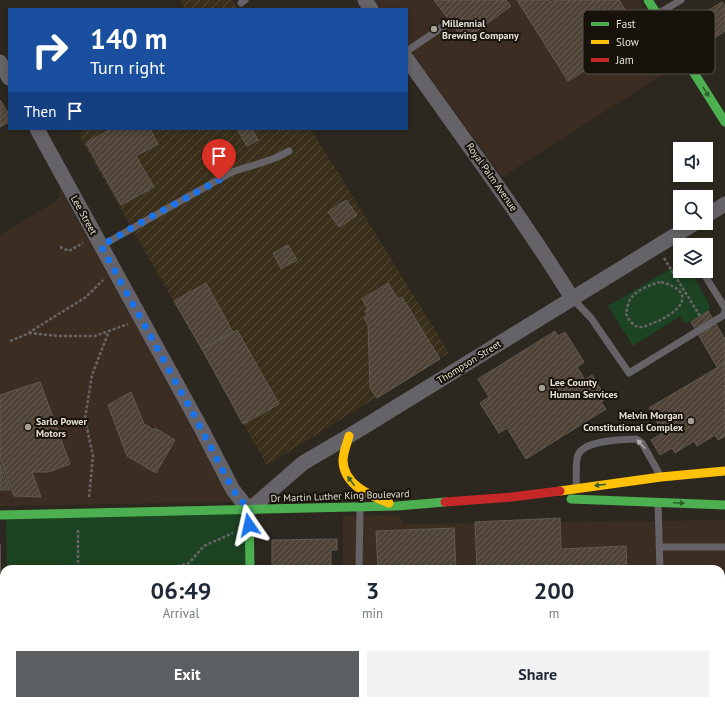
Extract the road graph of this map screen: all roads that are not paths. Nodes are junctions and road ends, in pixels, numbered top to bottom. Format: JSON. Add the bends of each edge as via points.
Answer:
{"nodes":[{"id":1,"x":648,"y":0,"type":"edge"},
{"id":2,"x":681,"y":0,"type":"edge"},
{"id":3,"x":654,"y":10,"type":"edge"},
{"id":4,"x":664,"y":10,"type":"edge"},
{"id":5,"x":447,"y":24,"type":"dead end"},
{"id":6,"x":408,"y":50,"type":"edge"},
{"id":7,"x":408,"y":60,"type":"edge"},
{"id":8,"x":0,"y":62,"type":"edge"},
{"id":9,"x":695,"y":74,"type":"edge"},
{"id":10,"x":8,"y":76,"type":"edge"},
{"id":11,"x":725,"y":122,"type":"edge"},
{"id":12,"x":38,"y":130,"type":"edge"},
{"id":13,"x":289,"y":151,"type":"dead end"},
{"id":14,"x":725,"y":204,"type":"edge"},
{"id":15,"x":713,"y":212,"type":"edge"},
{"id":16,"x":689,"y":230,"type":"edge"},
{"id":17,"x":683,"y":238,"type":"edge"},
{"id":18,"x":98,"y":240,"type":"junction"},
{"id":19,"x":673,"y":244,"type":"edge"},
{"id":20,"x":706,"y":278,"type":"edge"},
{"id":21,"x":572,"y":298,"type":"junction"},
{"id":22,"x":725,"y":309,"type":"edge"},
{"id":23,"x":349,"y":436,"type":"junction"},
{"id":24,"x":725,"y":471,"type":"edge"},
{"id":25,"x":661,"y":477,"type":"junction"},
{"id":26,"x":725,"y":478,"type":"edge"},
{"id":27,"x":668,"y":486,"type":"dead end"},
{"id":28,"x":576,"y":488,"type":"junction"},
{"id":29,"x":660,"y":492,"type":"dead end"},
{"id":30,"x":512,"y":497,"type":"junction"},
{"id":31,"x":658,"y":502,"type":"junction"},
{"id":32,"x":725,"y":505,"type":"edge"},
{"id":33,"x":397,"y":506,"type":"junction"},
{"id":34,"x":360,"y":507,"type":"junction"},
{"id":35,"x":0,"y":515,"type":"edge"},
{"id":36,"x":249,"y":518,"type":"junction"},
{"id":37,"x":659,"y":547,"type":"junction"},
{"id":38,"x":725,"y":547,"type":"edge"},
{"id":39,"x":250,"y":565,"type":"edge"},
{"id":40,"x":359,"y":565,"type":"edge"},
{"id":41,"x":660,"y":565,"type":"edge"}],
"edges":[{"from":1,"to":3,"type":"main road"},
{"from":2,"to":4,"type":"lane"},
{"from":5,"to":6,"type":"lane"},
{"from":7,"to":21,"type":"street","name":"Royal Palm Avenue","via":[[507,199]]},
{"from":8,"to":10,"type":"street"},
{"from":9,"to":11,"type":"main road","one_way":true},
{"from":12,"to":18,"type":"street","name":"Lee Street"},
{"from":13,"to":18,"type":"lane","via":[[232,172],[147,219]]},
{"from":14,"to":15,"type":"street"},
{"from":16,"to":17,"type":"street","name":"Thompson Street"},
{"from":18,"to":36,"type":"street","name":"Lee Street"},
{"from":19,"to":21,"type":"street","name":"Thompson Street"},
{"from":20,"to":22,"type":"lane"},
{"from":21,"to":22,"type":"lane","via":[[591,318],[629,373],[724,315]]},
{"from":21,"to":23,"type":"street","name":"Thompson Street"},
{"from":33,"to":23,"type":"main road","one_way":true,"via":[[366,494],[349,480],[343,462]]},
{"from":23,"to":36,"type":"street","name":"Thompson Street","via":[[303,463]]},
{"from":24,"to":25,"type":"main road","name":"Dr Martin Luther King Boulevard"},
{"from":25,"to":28,"type":"main road","name":"Dr Martin Luther King Boulevard","one_way":true},
{"from":25,"to":28,"type":"lane","one_way":true,"via":[[642,443],[636,439],[595,443],[581,450],[578,455]]},
{"from":26,"to":27,"type":"main road"},
{"from":28,"to":30,"type":"main road","name":"Dr Martin Luther King Boulevard"},
{"from":29,"to":31,"type":"main road"},
{"from":30,"to":31,"type":"main road","name":"Dr Martin Luther King Boulevard"},
{"from":30,"to":33,"type":"main road","name":"Dr Martin Luther King Boulevard"},
{"from":31,"to":32,"type":"main road","name":"Dr Martin Luther King Boulevard","one_way":true},
{"from":31,"to":37,"type":"lane"},
{"from":33,"to":34,"type":"main road","name":"Dr Martin Luther King Boulevard"},
{"from":34,"to":36,"type":"main road","name":"Dr Martin Luther King Boulevard"},
{"from":34,"to":40,"type":"lane"},
{"from":35,"to":36,"type":"main road","name":"Dr Martin Luther King Boulevard","via":[[87,513]]},
{"from":36,"to":39,"type":"main road"},
{"from":37,"to":38,"type":"lane"},
{"from":37,"to":41,"type":"lane"}]}
